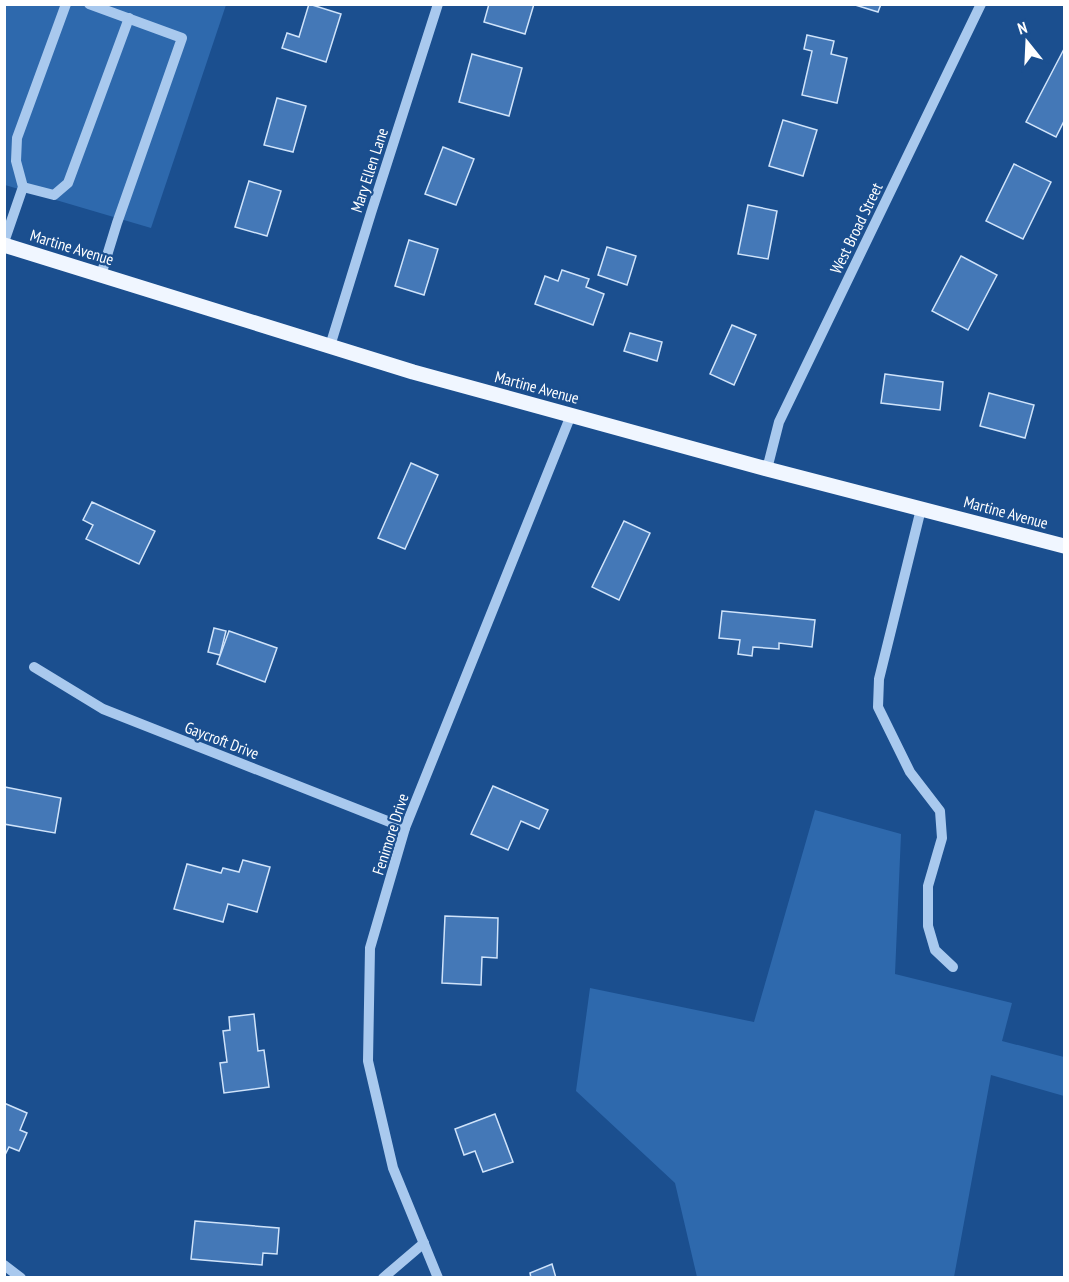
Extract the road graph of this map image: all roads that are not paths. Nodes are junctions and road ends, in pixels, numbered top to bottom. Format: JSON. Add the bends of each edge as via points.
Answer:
{"nodes":[{"id":1,"x":66,"y":4,"type":"edge"},
{"id":2,"x":89,"y":4,"type":"edge"},
{"id":3,"x":438,"y":4,"type":"edge"},
{"id":4,"x":981,"y":4,"type":"edge"},
{"id":5,"x":129,"y":18,"type":"junction"},
{"id":6,"x":23,"y":187,"type":"junction"},
{"id":7,"x":4,"y":244,"type":"edge"},
{"id":8,"x":101,"y":275,"type":"junction"},
{"id":9,"x":330,"y":346,"type":"junction"},
{"id":10,"x":571,"y":415,"type":"junction"},
{"id":11,"x":766,"y":469,"type":"junction"},
{"id":12,"x":921,"y":509,"type":"junction"},
{"id":13,"x":1065,"y":546,"type":"edge"},
{"id":14,"x":34,"y":667,"type":"dead end"},
{"id":15,"x":405,"y":828,"type":"junction"},
{"id":16,"x":953,"y":967,"type":"dead end"},
{"id":17,"x":424,"y":1243,"type":"junction"},
{"id":18,"x":4,"y":1265,"type":"edge"},
{"id":19,"x":21,"y":1278,"type":"edge"},
{"id":20,"x":384,"y":1278,"type":"edge"},
{"id":21,"x":438,"y":1278,"type":"edge"}],
"edges":[{"from":1,"to":6,"type":"street","via":[[17,138],[16,161]]},
{"from":2,"to":5,"type":"street"},
{"from":3,"to":9,"type":"street","name":"Mary Ellen Lane"},
{"from":4,"to":11,"type":"street","name":"West Broad Street","via":[[779,422]]},
{"from":5,"to":6,"type":"street","via":[[68,183],[54,195]]},
{"from":5,"to":8,"type":"street","via":[[182,38]]},
{"from":6,"to":7,"type":"street"},
{"from":7,"to":8,"type":"main road","name":"Martine Avenue"},
{"from":8,"to":9,"type":"main road","name":"Martine Avenue"},
{"from":9,"to":10,"type":"main road","name":"Martine Avenue"},
{"from":10,"to":11,"type":"main road","name":"Martine Avenue"},
{"from":10,"to":15,"type":"street","name":"Fenimore Drive"},
{"from":11,"to":12,"type":"main road","name":"Martine Avenue"},
{"from":12,"to":13,"type":"main road","name":"Martine Avenue"},
{"from":12,"to":16,"type":"street","via":[[879,679],[878,707],[910,772],[939,811],[942,838],[928,886],[928,926],[935,951]]},
{"from":14,"to":15,"type":"street","name":"Gaycroft Drive","via":[[103,709]]},
{"from":15,"to":17,"type":"street","name":"Fenimore Drive","via":[[370,948],[368,1061],[393,1168]]},
{"from":17,"to":20,"type":"street"},
{"from":17,"to":21,"type":"street","name":"Fenimore Drive"},
{"from":18,"to":19,"type":"street"}]}
